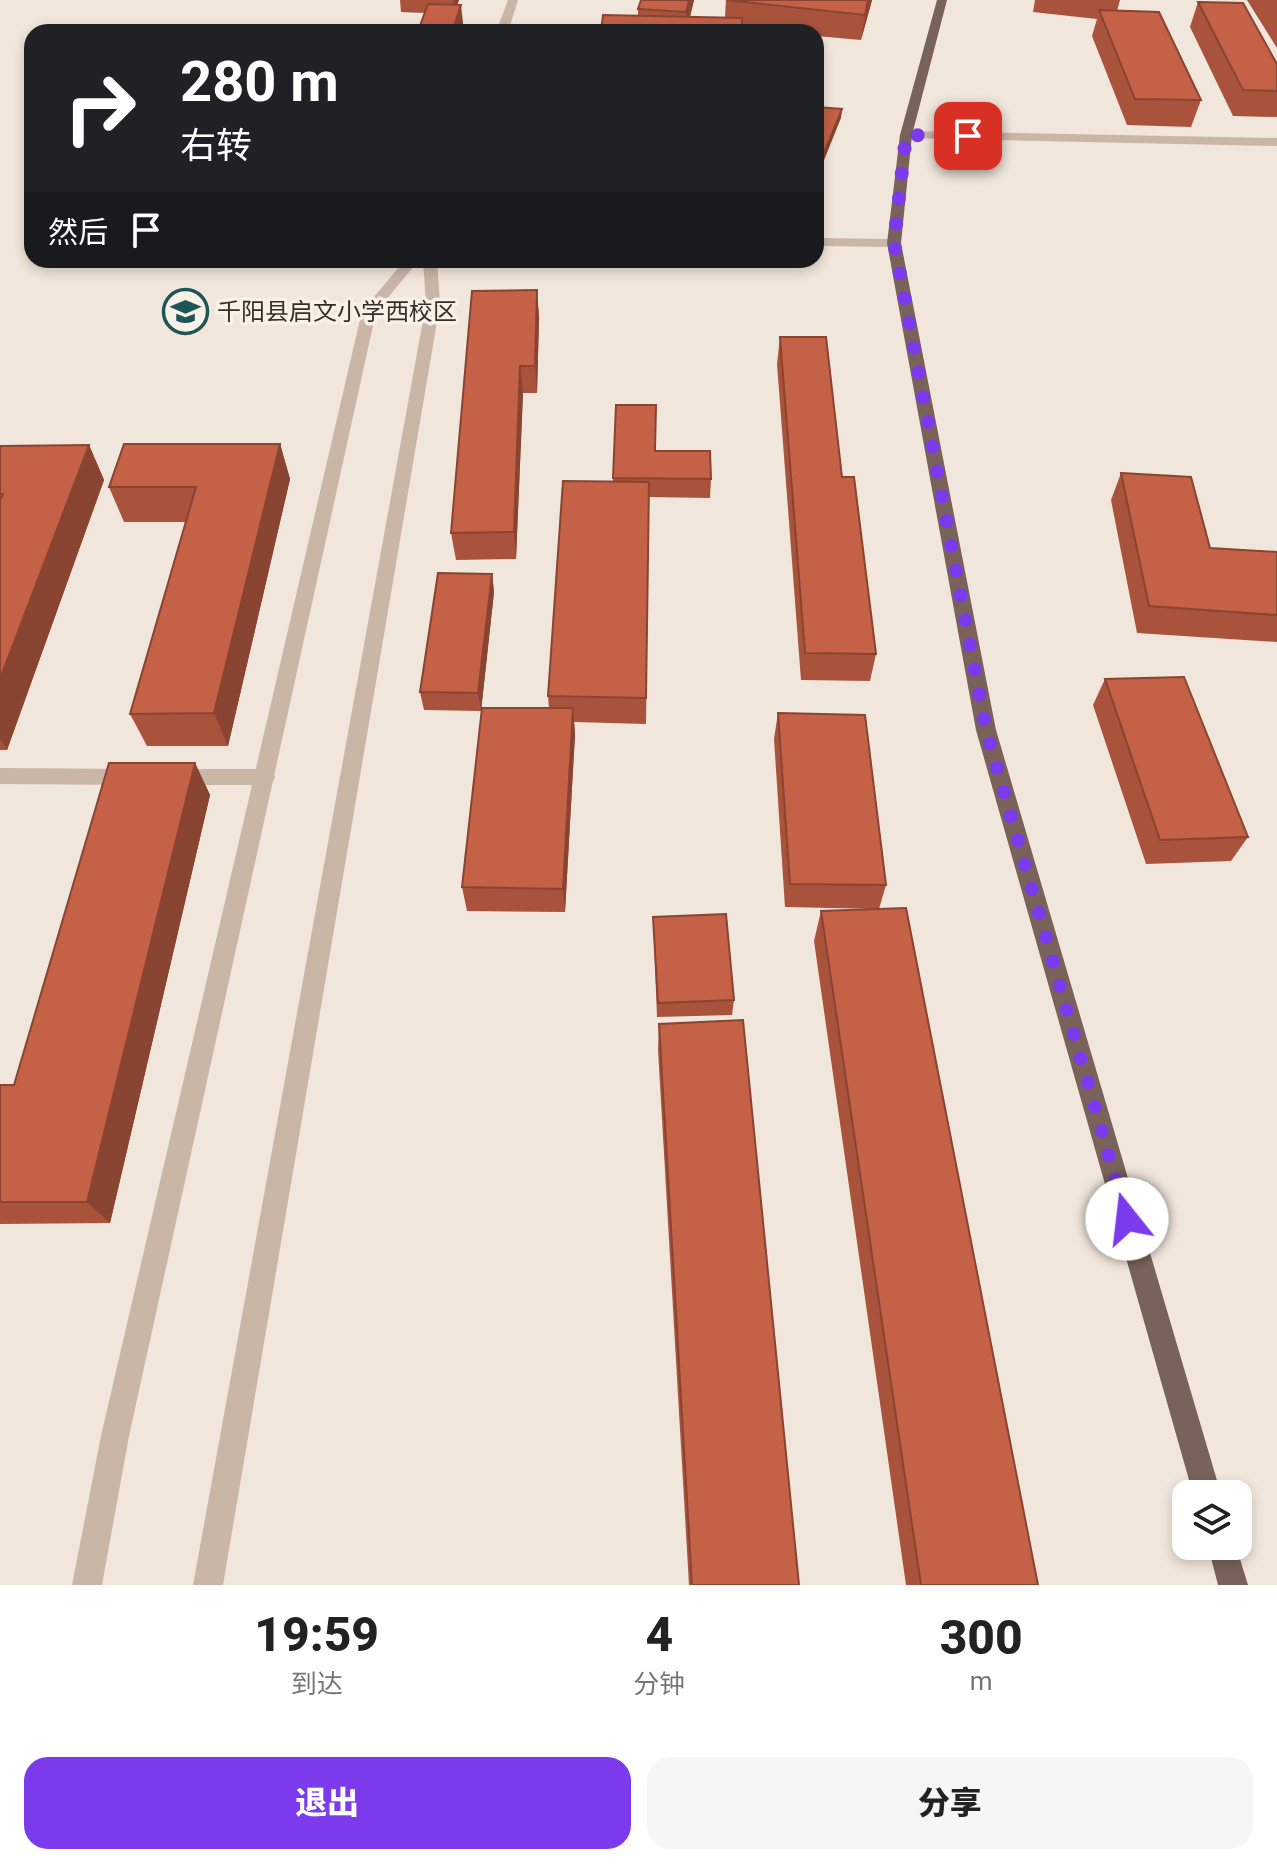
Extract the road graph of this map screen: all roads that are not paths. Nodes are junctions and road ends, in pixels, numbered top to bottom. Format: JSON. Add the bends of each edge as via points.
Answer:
{"nodes":[{"id":1,"x":513,"y":0,"type":"edge"},
{"id":2,"x":942,"y":0,"type":"edge"},
{"id":3,"x":505,"y":24,"type":"edge"},
{"id":4,"x":906,"y":135,"type":"junction"},
{"id":5,"x":1277,"y":142,"type":"edge"},
{"id":6,"x":824,"y":242,"type":"edge"},
{"id":7,"x":894,"y":243,"type":"junction"},
{"id":8,"x":405,"y":268,"type":"edge"},
{"id":9,"x":431,"y":268,"type":"edge"},
{"id":10,"x":0,"y":776,"type":"edge"},
{"id":11,"x":265,"y":777,"type":"junction"},
{"id":12,"x":1203,"y":1480,"type":"edge"},
{"id":13,"x":1226,"y":1560,"type":"edge"},
{"id":14,"x":87,"y":1585,"type":"edge"},
{"id":15,"x":208,"y":1585,"type":"edge"},
{"id":16,"x":1233,"y":1585,"type":"edge"}],
"edges":[{"from":1,"to":3,"type":"street"},
{"from":2,"to":4,"type":"main road"},
{"from":4,"to":5,"type":"street"},
{"from":4,"to":7,"type":"main road"},
{"from":6,"to":7,"type":"street"},
{"from":7,"to":12,"type":"main road","via":[[986,730]]},
{"from":8,"to":11,"type":"street","via":[[369,311]]},
{"from":9,"to":15,"type":"street","via":[[433,304]]},
{"from":10,"to":11,"type":"street"},
{"from":11,"to":14,"type":"street","via":[[115,1436]]},
{"from":13,"to":16,"type":"main road"}]}
